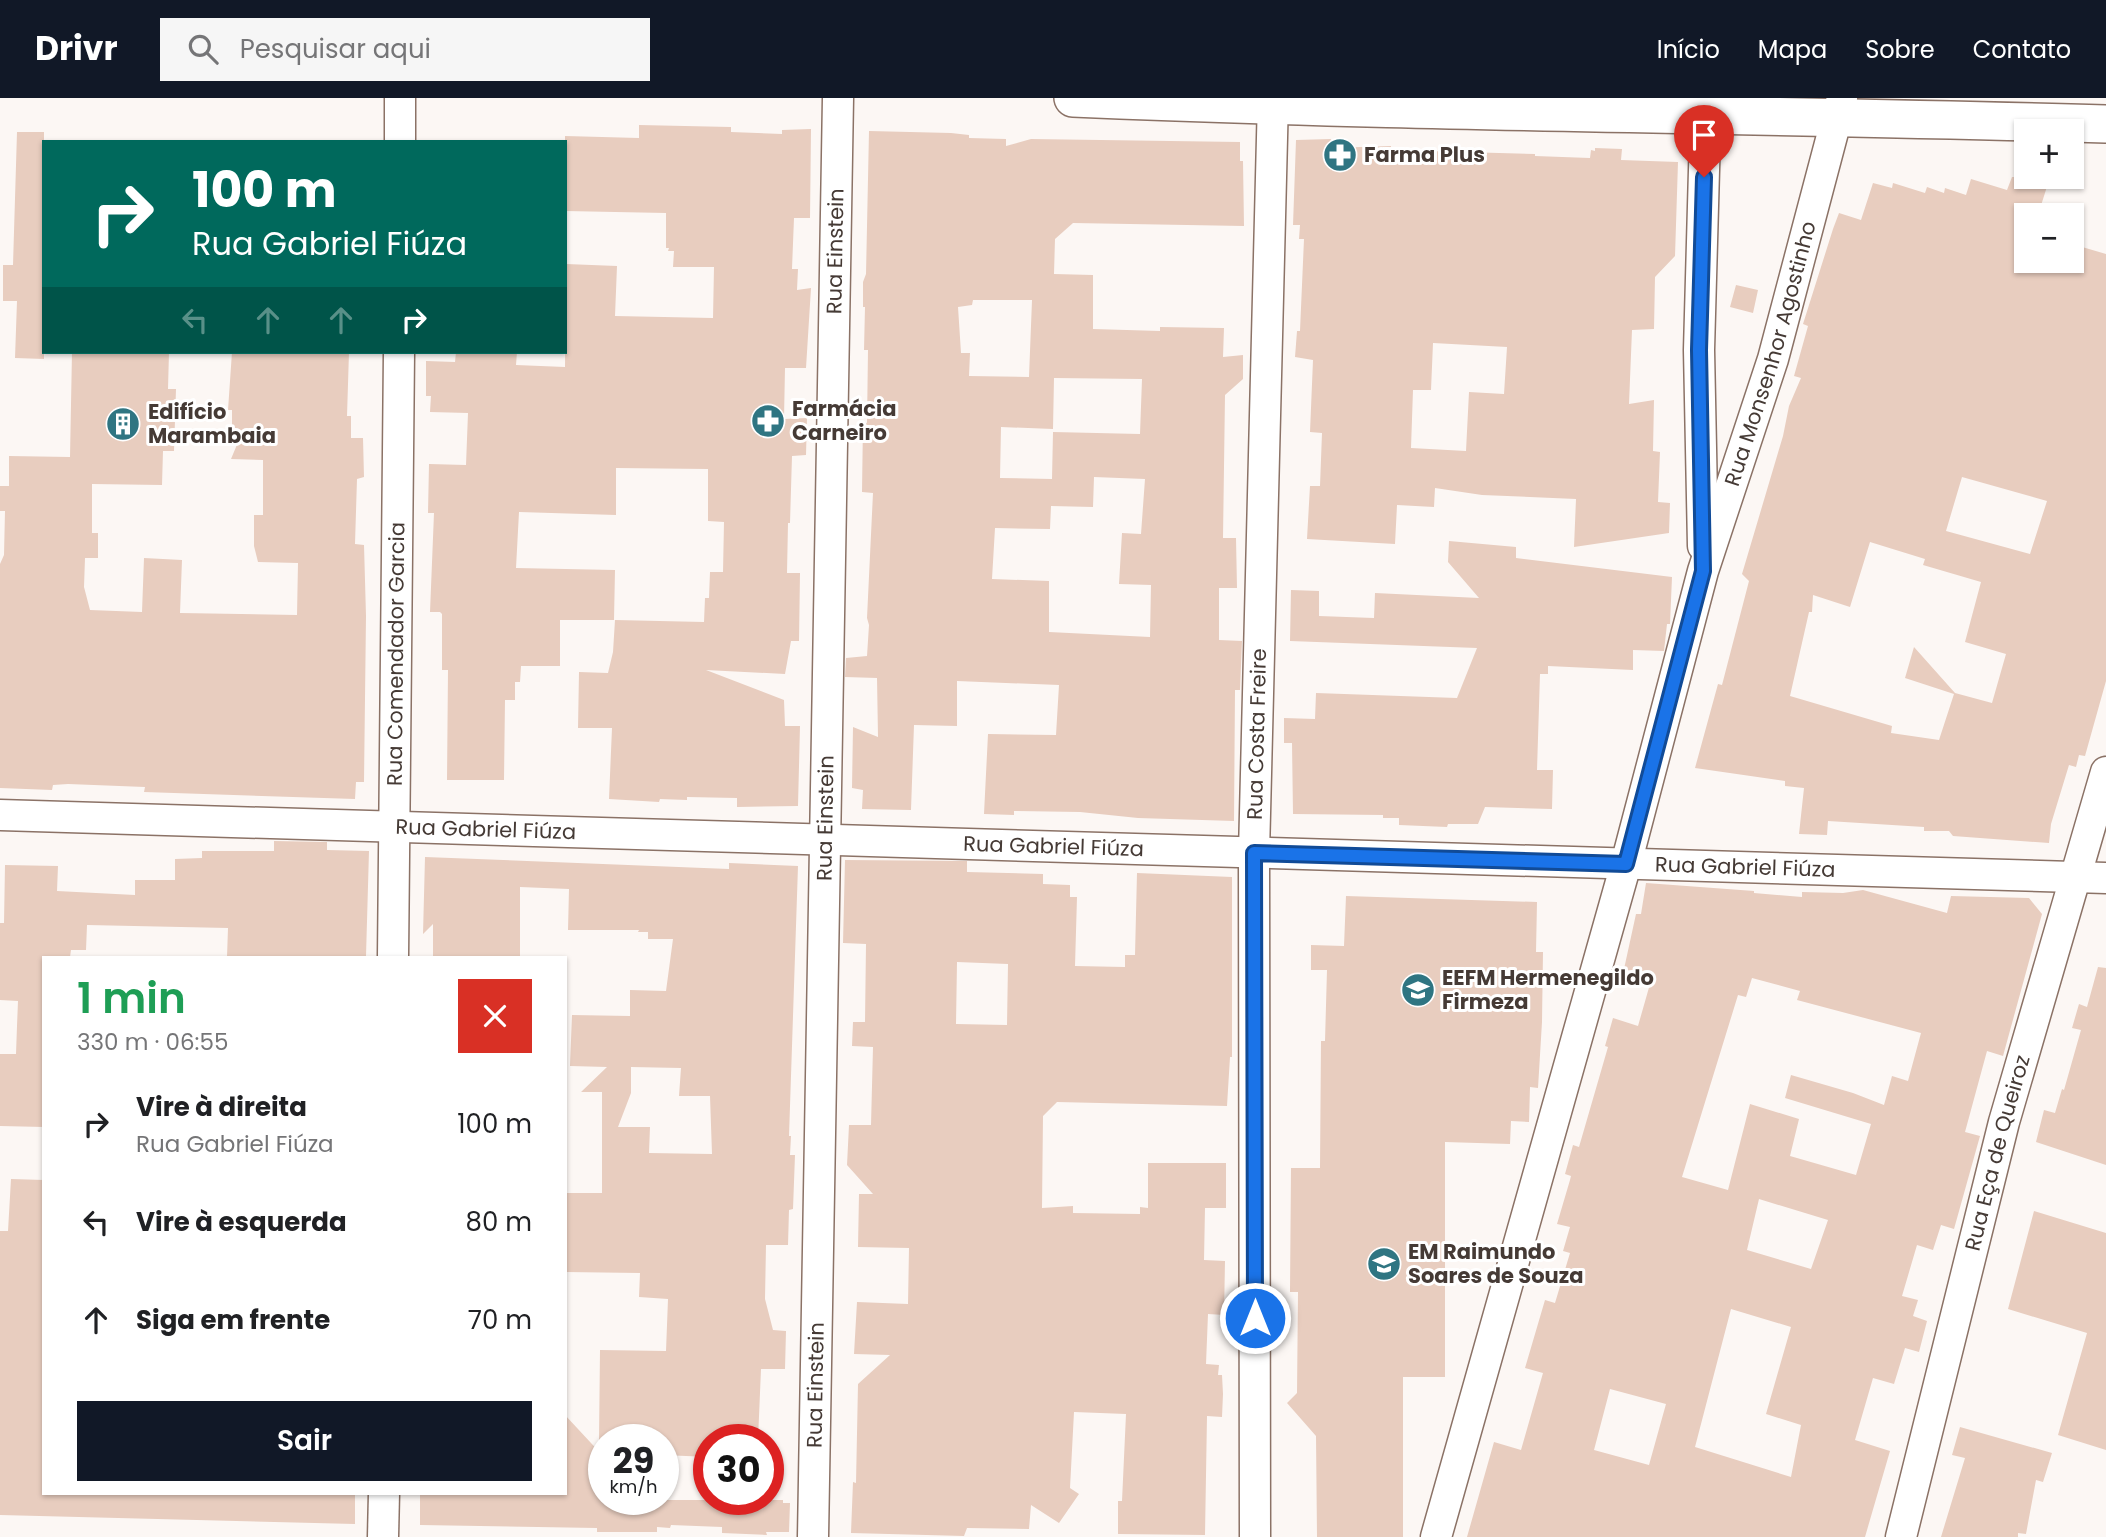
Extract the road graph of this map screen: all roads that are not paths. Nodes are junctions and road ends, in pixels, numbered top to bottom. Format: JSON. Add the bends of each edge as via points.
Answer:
{"nodes":[{"id":1,"x":400,"y":98,"type":"edge"},
{"id":2,"x":838,"y":98,"type":"edge"},
{"id":3,"x":1073,"y":98,"type":"edge"},
{"id":4,"x":1273,"y":102,"type":"edge"},
{"id":5,"x":1706,"y":106,"type":"edge"},
{"id":6,"x":1839,"y":107,"type":"edge"},
{"id":7,"x":2106,"y":124,"type":"edge"},
{"id":8,"x":400,"y":140,"type":"edge"},
{"id":9,"x":398,"y":354,"type":"edge"},
{"id":10,"x":1703,"y":571,"type":"junction"},
{"id":11,"x":2106,"y":772,"type":"edge"},
{"id":12,"x":0,"y":815,"type":"edge"},
{"id":13,"x":396,"y":827,"type":"junction"},
{"id":14,"x":825,"y":840,"type":"junction"},
{"id":15,"x":1254,"y":853,"type":"junction"},
{"id":16,"x":1626,"y":864,"type":"junction"},
{"id":17,"x":2075,"y":877,"type":"junction"},
{"id":18,"x":2106,"y":878,"type":"edge"},
{"id":19,"x":393,"y":956,"type":"edge"},
{"id":20,"x":384,"y":1495,"type":"edge"},
{"id":21,"x":383,"y":1537,"type":"edge"},
{"id":22,"x":813,"y":1537,"type":"edge"},
{"id":23,"x":1255,"y":1537,"type":"edge"},
{"id":24,"x":1436,"y":1537,"type":"edge"},
{"id":25,"x":1902,"y":1537,"type":"edge"}],
"edges":[{"from":1,"to":8,"type":"street"},
{"from":2,"to":14,"type":"street","name":"Rua Einstein"},
{"from":3,"to":4,"type":"street"},
{"from":4,"to":5,"type":"street"},
{"from":4,"to":15,"type":"street","name":"Rua Costa Freire"},
{"from":5,"to":6,"type":"street"},
{"from":5,"to":10,"type":"street","via":[[1699,350]]},
{"from":6,"to":7,"type":"street"},
{"from":6,"to":10,"type":"street","name":"Rua Monsenhor Agostinho","via":[[1773,359]]},
{"from":9,"to":13,"type":"street","name":"Rua Comendador Garcia"},
{"from":10,"to":16,"type":"street","name":"Rua Monsenhor Agostinho"},
{"from":11,"to":17,"type":"street","name":"Rua Eça de Queiroz"},
{"from":12,"to":13,"type":"street","name":"Rua Gabriel Fiúza"},
{"from":13,"to":14,"type":"street","name":"Rua Gabriel Fiúza"},
{"from":13,"to":19,"type":"street","name":"Rua Comendador Garcia"},
{"from":14,"to":15,"type":"street","name":"Rua Gabriel Fiúza"},
{"from":14,"to":22,"type":"street","name":"Rua Einstein"},
{"from":15,"to":16,"type":"street","name":"Rua Gabriel Fiúza"},
{"from":15,"to":23,"type":"street","name":"Rua Costa Freire"},
{"from":16,"to":17,"type":"street","name":"Rua Gabriel Fiúza"},
{"from":16,"to":24,"type":"street","name":"Rua Monsenhor Agostinho"},
{"from":17,"to":18,"type":"street","name":"Rua Gabriel Fiúza"},
{"from":17,"to":25,"type":"street","name":"Rua Eça de Queiroz","via":[[2004,1122]]},
{"from":20,"to":21,"type":"street"}]}
